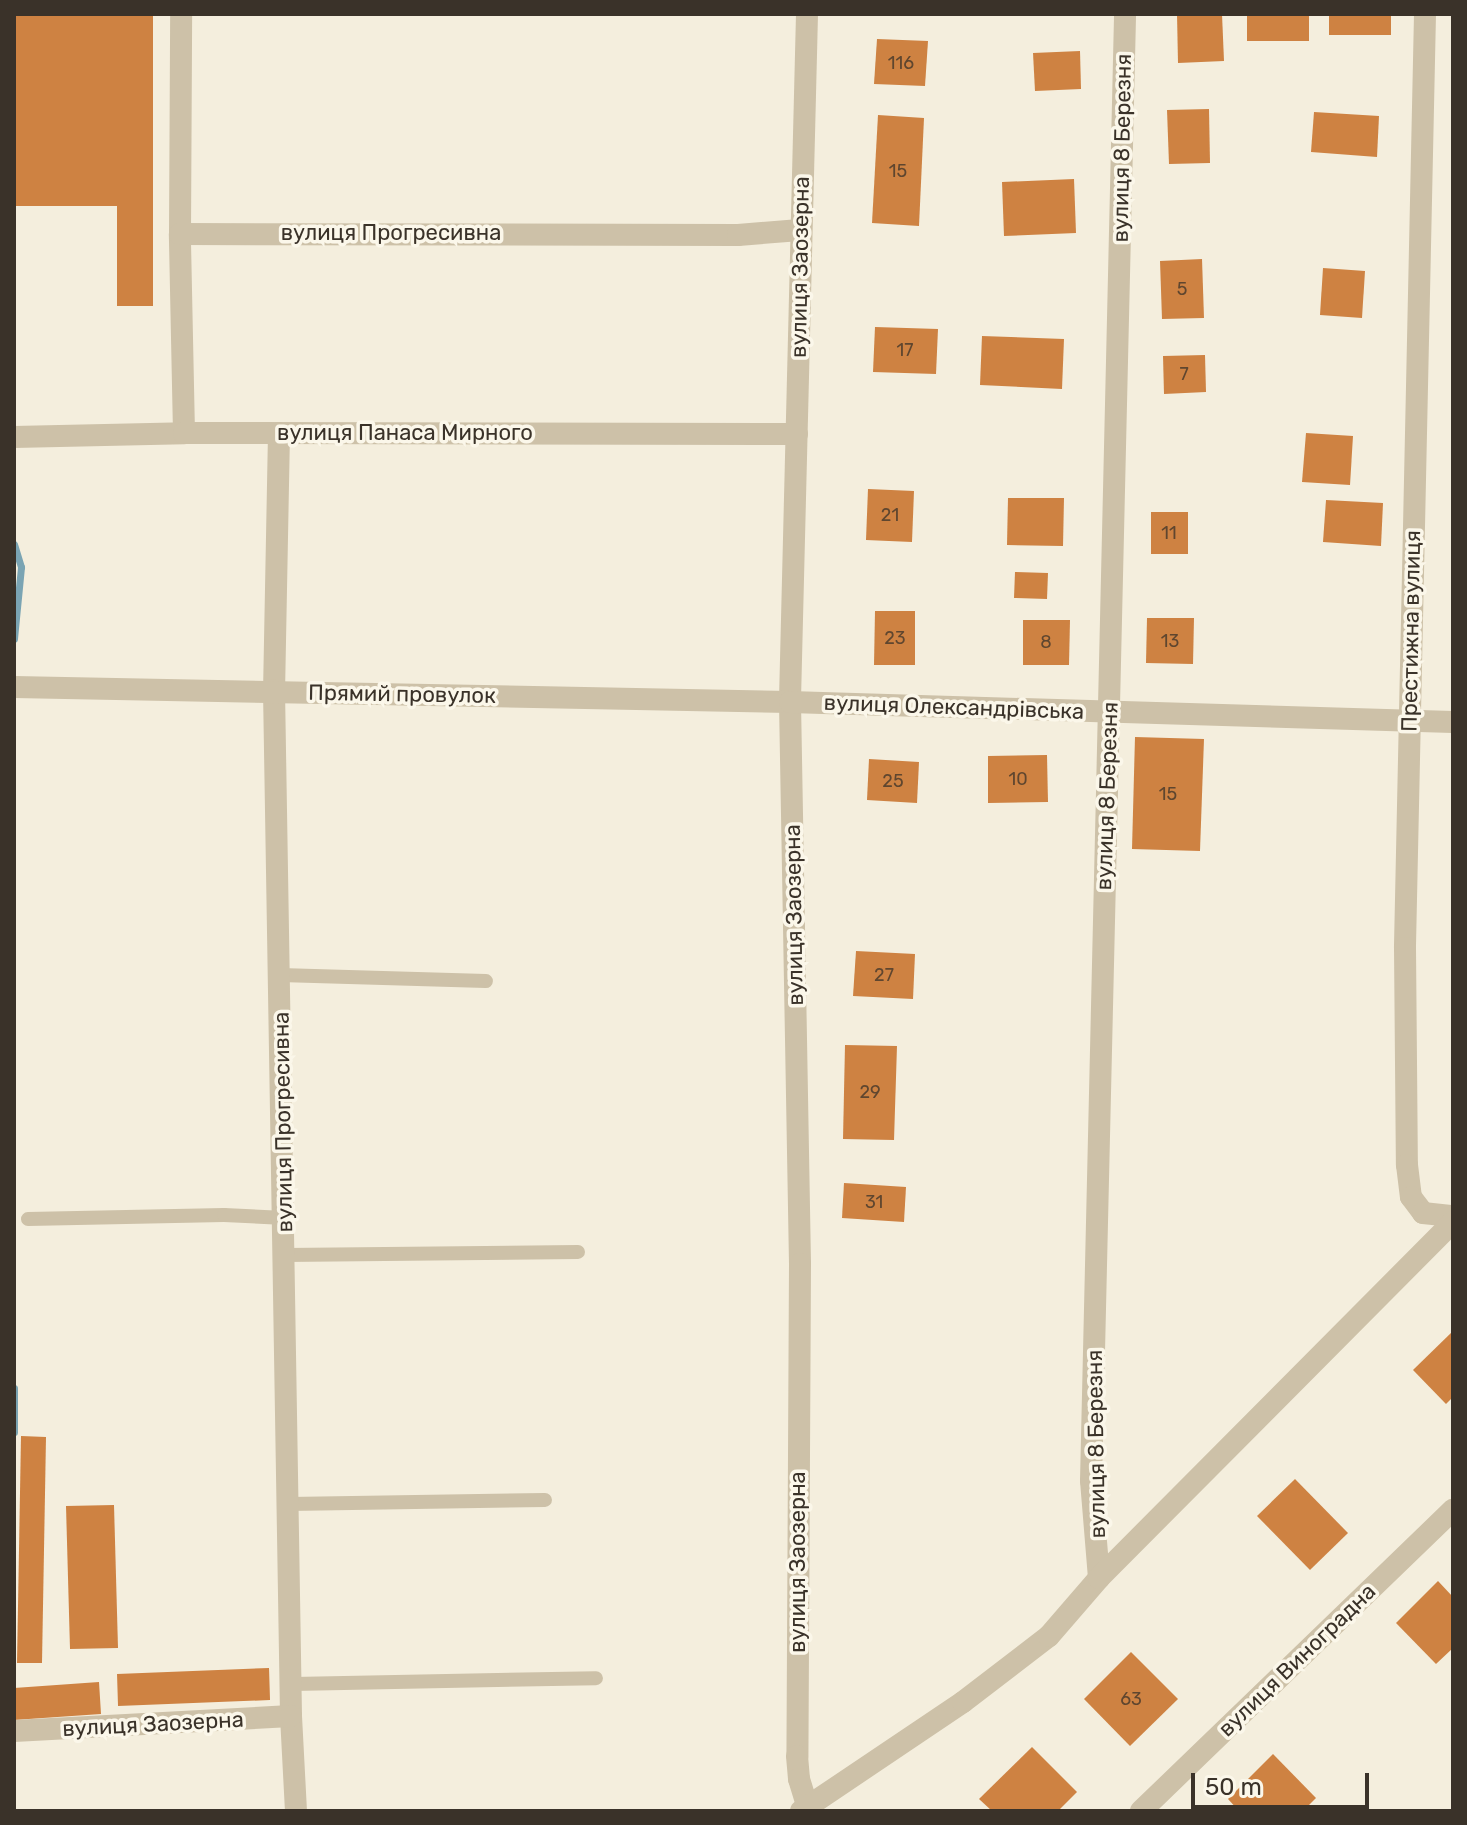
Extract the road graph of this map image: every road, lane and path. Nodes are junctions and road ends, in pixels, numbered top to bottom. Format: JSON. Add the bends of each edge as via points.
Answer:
{"nodes":[{"id":1,"x":181,"y":14,"type":"edge"},
{"id":2,"x":807,"y":14,"type":"edge"},
{"id":3,"x":1125,"y":14,"type":"edge"},
{"id":4,"x":1425,"y":14,"type":"edge"},
{"id":5,"x":800,"y":230,"type":"junction"},
{"id":6,"x":180,"y":234,"type":"junction"},
{"id":7,"x":184,"y":433,"type":"junction"},
{"id":8,"x":279,"y":433,"type":"junction"},
{"id":9,"x":797,"y":434,"type":"junction"},
{"id":10,"x":14,"y":437,"type":"edge"},
{"id":11,"x":17,"y":687,"type":"edge"},
{"id":12,"x":274,"y":690,"type":"junction"},
{"id":13,"x":790,"y":702,"type":"junction"},
{"id":14,"x":1110,"y":713,"type":"junction"},
{"id":15,"x":1408,"y":721,"type":"junction"},
{"id":16,"x":1453,"y":722,"type":"edge"},
{"id":17,"x":280,"y":975,"type":"junction"},
{"id":18,"x":486,"y":981,"type":"dead end"},
{"id":19,"x":1453,"y":1216,"type":"edge"},
{"id":20,"x":285,"y":1218,"type":"junction"},
{"id":21,"x":28,"y":1219,"type":"dead end"},
{"id":22,"x":1453,"y":1222,"type":"edge"},
{"id":23,"x":578,"y":1252,"type":"dead end"},
{"id":24,"x":285,"y":1255,"type":"junction"},
{"id":25,"x":545,"y":1500,"type":"dead end"},
{"id":26,"x":289,"y":1504,"type":"junction"},
{"id":27,"x":1453,"y":1510,"type":"edge"},
{"id":28,"x":1099,"y":1578,"type":"junction"},
{"id":29,"x":596,"y":1678,"type":"dead end"},
{"id":30,"x":293,"y":1684,"type":"junction"},
{"id":31,"x":291,"y":1716,"type":"junction"},
{"id":32,"x":14,"y":1731,"type":"edge"},
{"id":33,"x":804,"y":1808,"type":"edge"},
{"id":34,"x":296,"y":1811,"type":"edge"},
{"id":35,"x":1141,"y":1811,"type":"edge"}],
"edges":[{"from":1,"to":6,"type":"street"},
{"from":2,"to":5,"type":"street","name":"вулиця Заозерна"},
{"from":3,"to":14,"type":"street","name":"вулиця 8 Березня"},
{"from":4,"to":15,"type":"street","name":"Престижна вулиця"},
{"from":5,"to":6,"type":"street","name":"вулиця Прогресивна","via":[[738,235]]},
{"from":5,"to":9,"type":"street","name":"вулиця Заозерна"},
{"from":6,"to":7,"type":"street"},
{"from":7,"to":8,"type":"street","name":"вулиця Панаса Мирного"},
{"from":7,"to":10,"type":"street","name":"вулиця Панаса Мирного"},
{"from":8,"to":9,"type":"street","name":"вулиця Панаса Мирного"},
{"from":8,"to":12,"type":"street","name":"вулиця Прогресивна"},
{"from":9,"to":13,"type":"street","name":"вулиця Заозерна"},
{"from":11,"to":12,"type":"street","name":"Прямий провулок"},
{"from":12,"to":13,"type":"street","name":"Прямий провулок"},
{"from":12,"to":17,"type":"street","name":"вулиця Прогресивна"},
{"from":13,"to":14,"type":"street","name":"вулиця Олександрівська"},
{"from":13,"to":33,"type":"street","name":"вулиця Заозерна","via":[[800,1264],[797,1756]]},
{"from":14,"to":15,"type":"street","name":"вулиця Олександрівська"},
{"from":14,"to":28,"type":"street","name":"вулиця 8 Березня","via":[[1091,1481]]},
{"from":15,"to":16,"type":"street","name":"вулиця Олександрівська"},
{"from":15,"to":19,"type":"street","name":"Престижна вулиця","via":[[1407,1165],[1411,1197],[1423,1213]]},
{"from":17,"to":18,"type":"lane"},
{"from":17,"to":20,"type":"street","name":"вулиця Прогресивна"},
{"from":20,"to":21,"type":"lane"},
{"from":20,"to":24,"type":"street","name":"вулиця Прогресивна"},
{"from":22,"to":28,"type":"street"},
{"from":23,"to":24,"type":"lane"},
{"from":24,"to":26,"type":"street","name":"вулиця Прогресивна"},
{"from":25,"to":26,"type":"lane"},
{"from":26,"to":30,"type":"street","name":"вулиця Прогресивна"},
{"from":27,"to":35,"type":"street","name":"вулиця Виноградна"},
{"from":28,"to":33,"type":"street","via":[[1049,1636],[963,1702]]},
{"from":29,"to":30,"type":"lane"},
{"from":30,"to":31,"type":"street","name":"вулиця Прогресивна"},
{"from":31,"to":32,"type":"street","name":"вулиця Заозерна"},
{"from":31,"to":34,"type":"street","name":"вулиця Прогресивна"}]}
